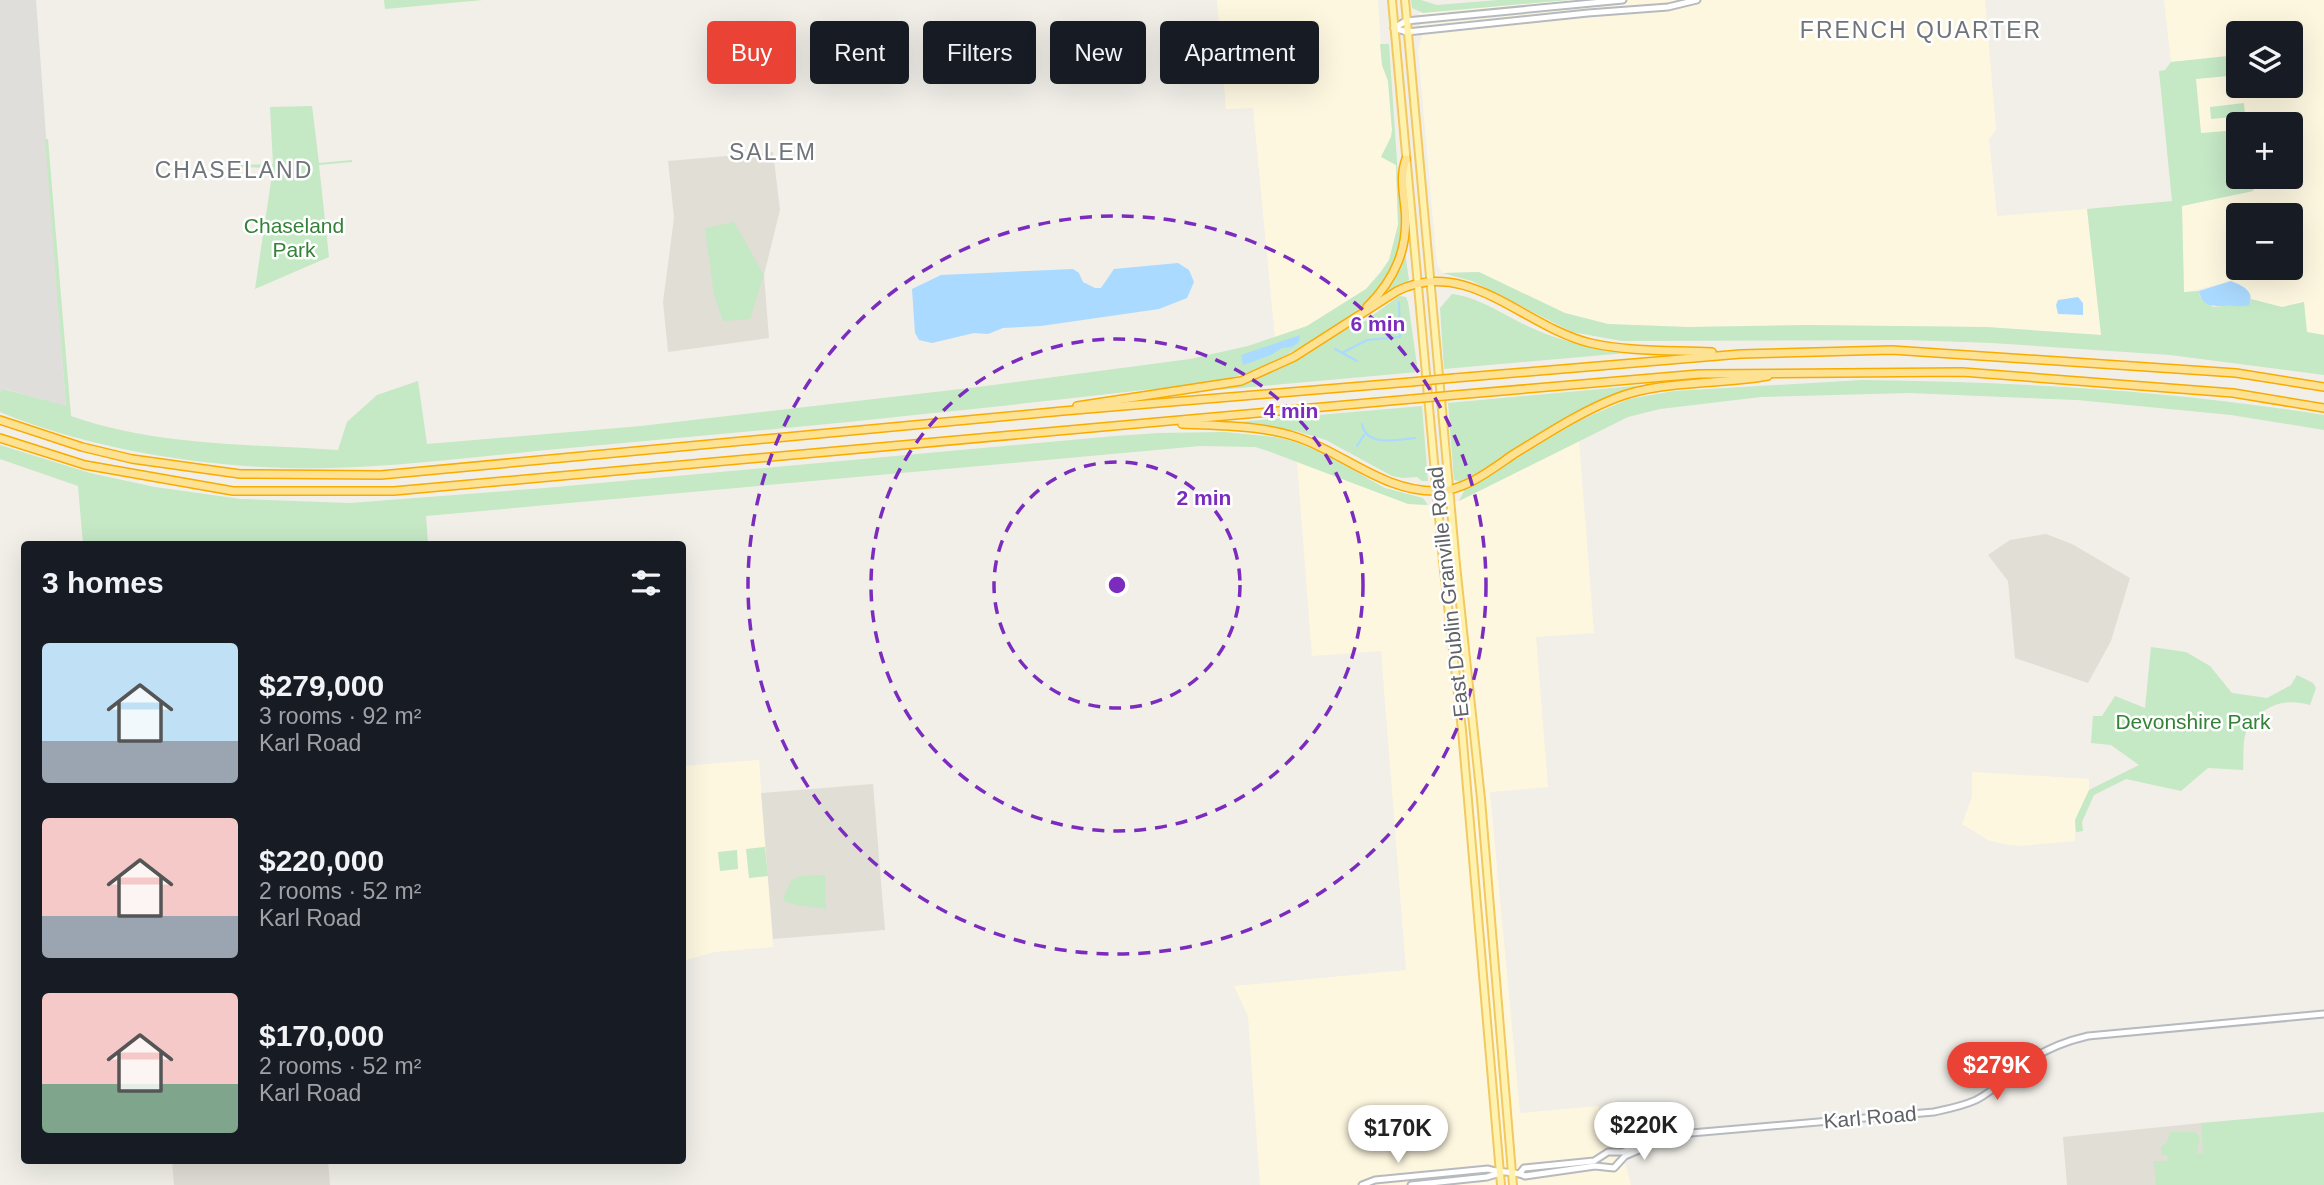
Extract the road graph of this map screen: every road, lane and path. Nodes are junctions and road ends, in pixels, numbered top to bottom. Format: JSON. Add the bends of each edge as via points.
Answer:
{"nodes":[{"id":1,"x":1392,"y":0,"type":"edge"},
{"id":2,"x":1405,"y":0,"type":"edge"},
{"id":3,"x":1623,"y":0,"type":"edge"},
{"id":4,"x":1697,"y":0,"type":"edge"},
{"id":5,"x":1406,"y":20,"type":"junction"},
{"id":6,"x":1394,"y":29,"type":"junction"},
{"id":7,"x":1407,"y":32,"type":"junction"},
{"id":8,"x":1406,"y":159,"type":"junction"},
{"id":9,"x":1431,"y":282,"type":"junction"},
{"id":10,"x":1418,"y":284,"type":"junction"},
{"id":11,"x":1358,"y":316,"type":"junction"},
{"id":12,"x":1741,"y":354,"type":"junction"},
{"id":13,"x":1784,"y":372,"type":"junction"},
{"id":14,"x":2324,"y":387,"type":"edge"},
{"id":15,"x":2324,"y":408,"type":"edge"},
{"id":16,"x":1029,"y":414,"type":"junction"},
{"id":17,"x":0,"y":420,"type":"edge"},
{"id":18,"x":1153,"y":423,"type":"junction"},
{"id":19,"x":0,"y":438,"type":"edge"},
{"id":20,"x":1450,"y":490,"type":"junction"},
{"id":21,"x":1437,"y":491,"type":"junction"},
{"id":22,"x":2324,"y":1014,"type":"edge"},
{"id":23,"x":1648,"y":1144,"type":"junction"},
{"id":24,"x":1615,"y":1153,"type":"junction"},
{"id":25,"x":1602,"y":1158,"type":"junction"},
{"id":26,"x":1619,"y":1162,"type":"junction"},
{"id":27,"x":1605,"y":1168,"type":"junction"},
{"id":28,"x":1500,"y":1173,"type":"junction"},
{"id":29,"x":1516,"y":1173,"type":"junction"},
{"id":30,"x":1365,"y":1185,"type":"edge"},
{"id":31,"x":1411,"y":1185,"type":"edge"},
{"id":32,"x":1501,"y":1185,"type":"edge"},
{"id":33,"x":1513,"y":1185,"type":"edge"}],
"edges":[{"from":1,"to":6,"type":"main road","name":"East Dublin Granville Road"},
{"from":2,"to":5,"type":"main road","name":"East Dublin Granville Road"},
{"from":3,"to":5,"type":"street"},
{"from":4,"to":7,"type":"street","via":[[1668,7]]},
{"from":5,"to":6,"type":"street"},
{"from":5,"to":7,"type":"main road","name":"East Dublin Granville Road"},
{"from":6,"to":7,"type":"street"},
{"from":6,"to":8,"type":"main road","name":"East Dublin Granville Road"},
{"from":7,"to":9,"type":"main road","name":"East Dublin Granville Road"},
{"from":8,"to":10,"type":"main road","name":"East Dublin Granville Road"},
{"from":8,"to":11,"type":"highway","via":[[1401,172],[1406,223],[1403,249],[1389,281]]},
{"from":9,"to":10,"type":"highway"},
{"from":9,"to":12,"type":"highway","via":[[1465,284],[1557,331],[1589,342]]},
{"from":9,"to":20,"type":"main road","name":"East Dublin Granville Road"},
{"from":10,"to":11,"type":"highway","via":[[1397,291]]},
{"from":10,"to":21,"type":"main road","name":"East Dublin Granville Road"},
{"from":11,"to":16,"type":"highway","via":[[1294,357],[1241,381]]},
{"from":12,"to":14,"type":"highway","via":[[1924,351],[2236,373]]},
{"from":12,"to":16,"type":"highway","bridge":true},
{"from":13,"to":15,"type":"highway","via":[[1962,372],[2233,393]]},
{"from":13,"to":18,"type":"highway","bridge":true,"via":[[1699,374]]},
{"from":13,"to":20,"type":"highway","via":[[1619,397]]},
{"from":16,"to":17,"type":"highway","via":[[381,475],[240,474],[132,459]]},
{"from":18,"to":19,"type":"highway","via":[[394,491],[233,491],[85,465]]},
{"from":18,"to":21,"type":"highway","via":[[1288,435],[1401,487]]},
{"from":20,"to":21,"type":"highway"},
{"from":20,"to":29,"type":"main road","name":"East Dublin Granville Road"},
{"from":21,"to":28,"type":"main road","name":"East Dublin Granville Road"},
{"from":22,"to":23,"type":"street","name":"Karl Road","via":[[2088,1036],[2050,1048],[1976,1100],[1956,1107],[1691,1133]]},
{"from":23,"to":24,"type":"street","name":"Karl Road"},
{"from":23,"to":26,"type":"street","name":"Karl Road"},
{"from":24,"to":25,"type":"street"},
{"from":24,"to":26,"type":"street"},
{"from":25,"to":27,"type":"street"},
{"from":25,"to":29,"type":"street","via":[[1524,1168]]},
{"from":26,"to":27,"type":"street","via":[[1614,1168]]},
{"from":27,"to":29,"type":"street","via":[[1525,1176]]},
{"from":28,"to":29,"type":"street"},
{"from":28,"to":30,"type":"street","via":[[1488,1169],[1375,1180]]},
{"from":28,"to":31,"type":"street"},
{"from":28,"to":32,"type":"main road","name":"East Dublin Granville Road"},
{"from":29,"to":33,"type":"main road","name":"East Dublin Granville Road"}]}
